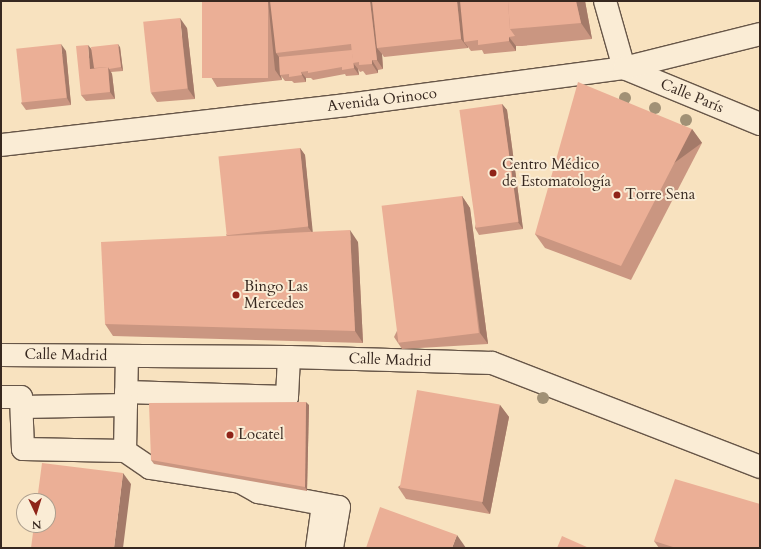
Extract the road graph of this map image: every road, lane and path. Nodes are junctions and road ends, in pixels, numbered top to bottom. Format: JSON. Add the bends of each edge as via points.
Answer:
{"nodes":[{"id":1,"x":605,"y":1,"type":"edge"},
{"id":2,"x":760,"y":34,"type":"edge"},
{"id":3,"x":624,"y":68,"type":"junction"},
{"id":4,"x":760,"y":124,"type":"edge"},
{"id":5,"x":1,"y":145,"type":"edge"},
{"id":6,"x":1,"y":355,"type":"edge"},
{"id":7,"x":127,"y":356,"type":"junction"},
{"id":8,"x":289,"y":357,"type":"junction"},
{"id":9,"x":1,"y":397,"type":"edge"},
{"id":10,"x":126,"y":398,"type":"junction"},
{"id":11,"x":22,"y":407,"type":"junction"},
{"id":12,"x":125,"y":451,"type":"junction"},
{"id":13,"x":760,"y":467,"type":"edge"},
{"id":14,"x":322,"y":505,"type":"junction"},
{"id":15,"x":317,"y":548,"type":"edge"},
{"id":16,"x":332,"y":548,"type":"edge"}],
"edges":[{"from":1,"to":3,"type":"street"},
{"from":2,"to":3,"type":"street","name":"Avenida Orinoco"},
{"from":3,"to":4,"type":"street","name":"Calle París"},
{"from":3,"to":5,"type":"street","name":"Avenida Orinoco","via":[[347,105]]},
{"from":6,"to":7,"type":"street","name":"Calle Madrid"},
{"from":7,"to":8,"type":"street","name":"Calle Madrid"},
{"from":7,"to":10,"type":"street"},
{"from":8,"to":10,"type":"street","via":[[287,397]]},
{"from":8,"to":13,"type":"street","name":"Calle Madrid","via":[[492,363]]},
{"from":9,"to":11,"type":"street","via":[[21,397]]},
{"from":10,"to":11,"type":"street"},
{"from":10,"to":12,"type":"street"},
{"from":11,"to":12,"type":"street","via":[[23,449]]},
{"from":12,"to":14,"type":"street","via":[[150,468],[240,482],[258,492]]},
{"from":14,"to":15,"type":"street"},
{"from":14,"to":16,"type":"street","via":[[339,507]]}]}
